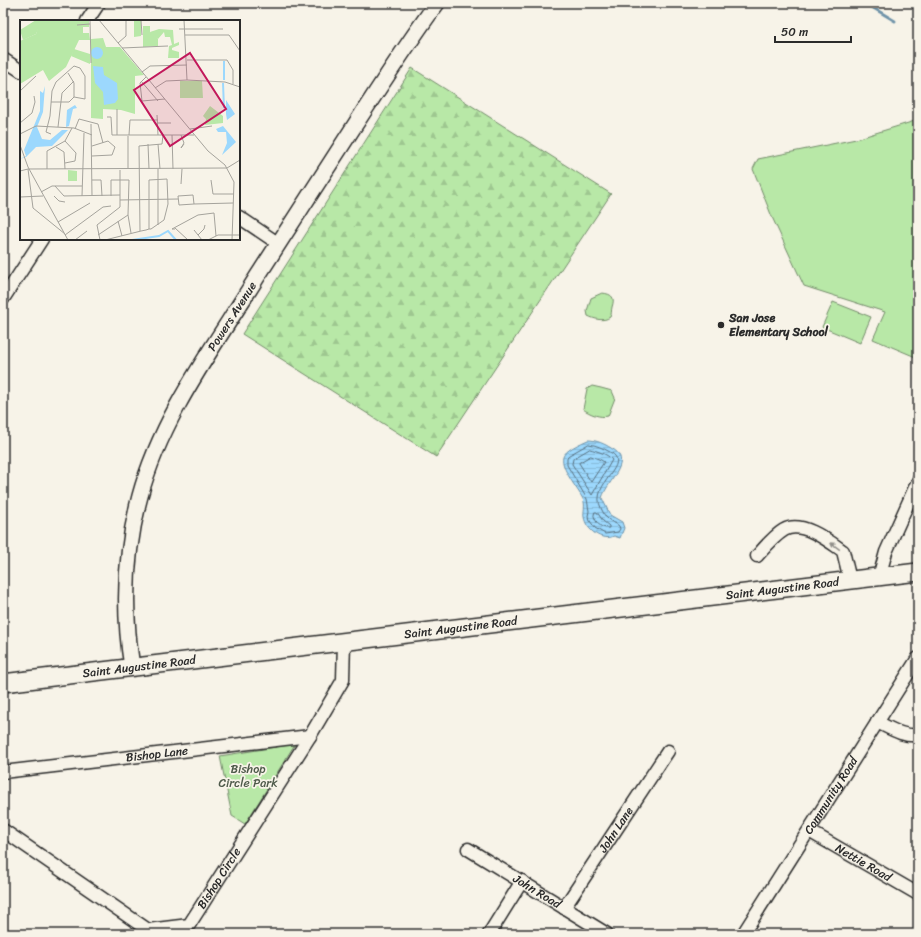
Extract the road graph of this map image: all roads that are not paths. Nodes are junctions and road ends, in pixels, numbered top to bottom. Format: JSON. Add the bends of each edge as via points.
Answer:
{"nodes":[{"id":1,"x":99,"y":3,"type":"edge"},
{"id":2,"x":437,"y":3,"type":"edge"},
{"id":3,"x":88,"y":20,"type":"edge"},
{"id":4,"x":3,"y":60,"type":"edge"},
{"id":5,"x":20,"y":70,"type":"edge"},
{"id":6,"x":240,"y":218,"type":"edge"},
{"id":7,"x":41,"y":240,"type":"edge"},
{"id":8,"x":278,"y":244,"type":"junction"},
{"id":9,"x":3,"y":299,"type":"edge"},
{"id":10,"x":918,"y":481,"type":"edge"},
{"id":11,"x":757,"y":556,"type":"dead end"},
{"id":12,"x":918,"y":572,"type":"edge"},
{"id":13,"x":879,"y":576,"type":"junction"},
{"id":14,"x":850,"y":580,"type":"junction"},
{"id":15,"x":344,"y":641,"type":"junction"},
{"id":16,"x":918,"y":658,"type":"edge"},
{"id":17,"x":132,"y":667,"type":"junction"},
{"id":18,"x":3,"y":683,"type":"edge"},
{"id":19,"x":877,"y":722,"type":"junction"},
{"id":20,"x":918,"y":735,"type":"edge"},
{"id":21,"x":310,"y":736,"type":"junction"},
{"id":22,"x":668,"y":751,"type":"dead end"},
{"id":23,"x":3,"y":772,"type":"edge"},
{"id":24,"x":3,"y":830,"type":"edge"},
{"id":25,"x":809,"y":831,"type":"junction"},
{"id":26,"x":468,"y":849,"type":"dead end"},
{"id":27,"x":522,"y":881,"type":"junction"},
{"id":28,"x":918,"y":894,"type":"edge"},
{"id":29,"x":564,"y":908,"type":"junction"},
{"id":30,"x":489,"y":934,"type":"edge"},
{"id":31,"x":607,"y":934,"type":"edge"},
{"id":32,"x":743,"y":934,"type":"edge"}],
"edges":[{"from":1,"to":3,"type":"street"},
{"from":2,"to":8,"type":"street","name":"Powers Avenue","via":[[411,38]]},
{"from":4,"to":5,"type":"street"},
{"from":6,"to":8,"type":"street"},
{"from":7,"to":9,"type":"street"},
{"from":8,"to":17,"type":"street","name":"Powers Avenue","via":[[176,407],[161,438],[141,494],[131,542],[126,592],[126,618]]},
{"from":10,"to":13,"type":"street","via":[[886,552]]},
{"from":14,"to":11,"type":"street","one_way":true,"via":[[843,551],[826,539],[797,527],[785,529]]},
{"from":12,"to":13,"type":"main road","name":"Saint Augustine Road"},
{"from":13,"to":14,"type":"main road","name":"Saint Augustine Road"},
{"from":14,"to":15,"type":"main road","name":"Saint Augustine Road"},
{"from":15,"to":17,"type":"main road","name":"Saint Augustine Road"},
{"from":15,"to":21,"type":"street","name":"Bishop Circle","via":[[344,680]]},
{"from":16,"to":19,"type":"street","name":"Community Road"},
{"from":17,"to":18,"type":"main road","name":"Saint Augustine Road"},
{"from":19,"to":20,"type":"street","via":[[900,733]]},
{"from":19,"to":25,"type":"street","name":"Community Road"},
{"from":21,"to":23,"type":"street","name":"Bishop Lane"},
{"from":21,"to":24,"type":"street","name":"Bishop Circle","via":[[189,925],[148,930]]},
{"from":22,"to":29,"type":"street","name":"John Lane"},
{"from":25,"to":28,"type":"street","name":"Nettie Road"},
{"from":25,"to":32,"type":"street","name":"Community Road"},
{"from":26,"to":27,"type":"street","name":"John Road"},
{"from":27,"to":29,"type":"street","name":"John Road"},
{"from":27,"to":30,"type":"street"},
{"from":29,"to":31,"type":"street","name":"John Road"}]}
